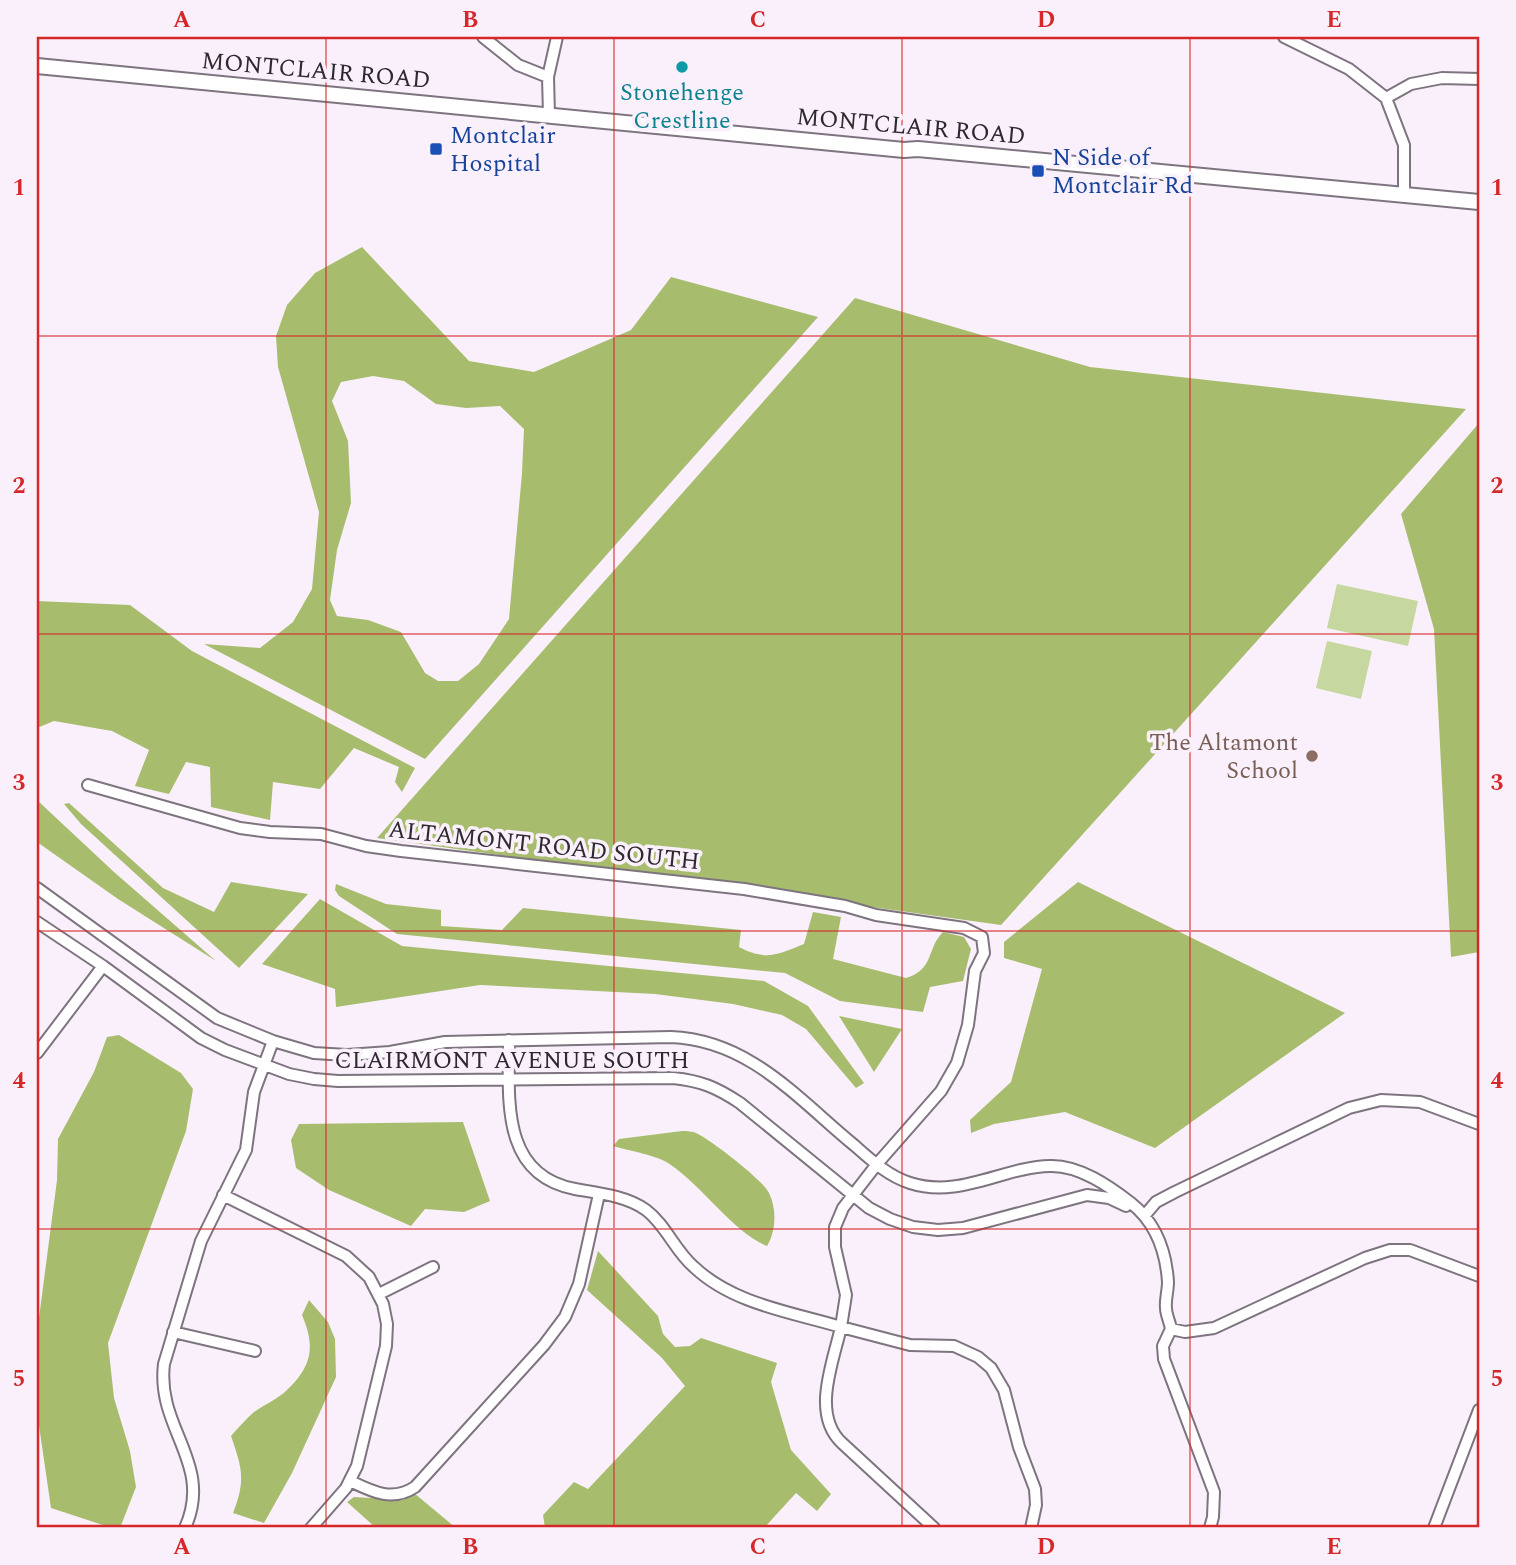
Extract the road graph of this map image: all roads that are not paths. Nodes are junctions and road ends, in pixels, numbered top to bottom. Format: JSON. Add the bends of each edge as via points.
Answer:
{"nodes":[{"id":1,"x":483,"y":37,"type":"edge"},
{"id":2,"x":557,"y":37,"type":"edge"},
{"id":3,"x":1284,"y":37,"type":"edge"},
{"id":4,"x":37,"y":66,"type":"edge"},
{"id":5,"x":548,"y":76,"type":"junction"},
{"id":6,"x":1479,"y":79,"type":"edge"},
{"id":7,"x":1386,"y":98,"type":"junction"},
{"id":8,"x":548,"y":115,"type":"junction"},
{"id":9,"x":1404,"y":194,"type":"junction"},
{"id":10,"x":1479,"y":202,"type":"edge"},
{"id":11,"x":88,"y":785,"type":"dead end"},
{"id":12,"x":37,"y":888,"type":"edge"},
{"id":13,"x":37,"y":922,"type":"edge"},
{"id":14,"x":103,"y":966,"type":"junction"},
{"id":15,"x":509,"y":1040,"type":"junction"},
{"id":16,"x":273,"y":1041,"type":"junction"},
{"id":17,"x":37,"y":1053,"type":"edge"},
{"id":18,"x":264,"y":1065,"type":"junction"},
{"id":19,"x":510,"y":1080,"type":"junction"},
{"id":20,"x":1479,"y":1124,"type":"edge"},
{"id":21,"x":877,"y":1164,"type":"junction"},
{"id":22,"x":600,"y":1194,"type":"junction"},
{"id":23,"x":223,"y":1195,"type":"junction"},
{"id":24,"x":852,"y":1195,"type":"junction"},
{"id":25,"x":1145,"y":1214,"type":"junction"},
{"id":26,"x":433,"y":1267,"type":"dead end"},
{"id":27,"x":1479,"y":1276,"type":"edge"},
{"id":28,"x":379,"y":1294,"type":"junction"},
{"id":29,"x":841,"y":1327,"type":"junction"},
{"id":30,"x":1171,"y":1329,"type":"junction"},
{"id":31,"x":173,"y":1332,"type":"junction"},
{"id":32,"x":255,"y":1351,"type":"dead end"},
{"id":33,"x":1479,"y":1410,"type":"edge"},
{"id":34,"x":350,"y":1481,"type":"junction"},
{"id":35,"x":185,"y":1528,"type":"edge"},
{"id":36,"x":311,"y":1528,"type":"edge"},
{"id":37,"x":934,"y":1528,"type":"edge"},
{"id":38,"x":1031,"y":1528,"type":"edge"},
{"id":39,"x":1210,"y":1528,"type":"edge"},
{"id":40,"x":1434,"y":1528,"type":"edge"}],
"edges":[{"from":1,"to":5,"type":"street","via":[[518,65]]},
{"from":2,"to":5,"type":"street"},
{"from":3,"to":7,"type":"street","via":[[1349,69]]},
{"from":4,"to":8,"type":"main road","name":"MONTCLAIR ROAD"},
{"from":5,"to":8,"type":"street"},
{"from":6,"to":7,"type":"street","via":[[1442,78],[1411,84]]},
{"from":7,"to":9,"type":"street","via":[[1404,145]]},
{"from":8,"to":9,"type":"main road","name":"MONTCLAIR ROAD"},
{"from":9,"to":10,"type":"main road","name":"MONTCLAIR ROAD"},
{"from":11,"to":21,"type":"street","name":"ALTAMONT ROAD SOUTH","via":[[253,830],[321,834],[391,850],[744,888],[964,928],[982,937],[984,953],[975,971],[957,1063],[941,1091]]},
{"from":12,"to":16,"type":"street","name":"CLAIRMONT AVENUE SOUTH","via":[[206,1011]]},
{"from":13,"to":14,"type":"street","name":"CLAIRMONT AVENUE SOUTH"},
{"from":14,"to":17,"type":"street"},
{"from":14,"to":18,"type":"street","name":"CLAIRMONT AVENUE SOUTH","via":[[201,1038]]},
{"from":15,"to":16,"type":"street","name":"CLAIRMONT AVENUE SOUTH","via":[[445,1042],[347,1055],[314,1053]]},
{"from":15,"to":19,"type":"street"},
{"from":15,"to":21,"type":"street","name":"CLAIRMONT AVENUE SOUTH","via":[[671,1037],[721,1046],[763,1069]]},
{"from":16,"to":18,"type":"street"},
{"from":18,"to":19,"type":"street","name":"CLAIRMONT AVENUE SOUTH","via":[[326,1081]]},
{"from":18,"to":23,"type":"street","via":[[252,1102],[246,1150]]},
{"from":19,"to":22,"type":"street","via":[[513,1132],[526,1159],[555,1183]]},
{"from":19,"to":24,"type":"street","name":"CLAIRMONT AVENUE SOUTH","via":[[698,1081],[740,1103]]},
{"from":20,"to":25,"type":"street","via":[[1420,1102],[1381,1100],[1349,1108],[1175,1192]]},
{"from":21,"to":24,"type":"street"},
{"from":21,"to":25,"type":"street","name":"CLAIRMONT AVENUE SOUTH","via":[[901,1180],[940,1189],[1052,1166],[1096,1180]]},
{"from":22,"to":29,"type":"street","via":[[647,1211],[688,1262],[725,1290]]},
{"from":22,"to":34,"type":"street","via":[[579,1284],[565,1317],[544,1345],[415,1487],[389,1496]]},
{"from":23,"to":28,"type":"street","via":[[346,1256],[362,1269]]},
{"from":23,"to":31,"type":"street","via":[[201,1241]]},
{"from":24,"to":25,"type":"street","name":"CLAIRMONT AVENUE SOUTH","via":[[890,1219],[938,1230],[964,1228],[1087,1195],[1109,1198]]},
{"from":24,"to":29,"type":"street","via":[[835,1227],[846,1301]]},
{"from":25,"to":30,"type":"street","name":"CLAIRMONT AVENUE SOUTH","via":[[1166,1259]]},
{"from":26,"to":28,"type":"street"},
{"from":27,"to":30,"type":"street","via":[[1410,1250],[1390,1250],[1214,1328]]},
{"from":28,"to":34,"type":"street","via":[[387,1324],[386,1346]]},
{"from":29,"to":37,"type":"street","via":[[825,1403],[830,1428]]},
{"from":29,"to":38,"type":"street","via":[[910,1345],[954,1346],[991,1368],[1004,1390],[1035,1489]]},
{"from":30,"to":39,"type":"street","name":"CLAIRMONT AVENUE SOUTH","via":[[1163,1346],[1164,1359],[1214,1492]]},
{"from":31,"to":32,"type":"street"},
{"from":31,"to":35,"type":"street","via":[[163,1384],[168,1414],[191,1471],[192,1504]]},
{"from":33,"to":40,"type":"street"},
{"from":34,"to":36,"type":"street"}]}
